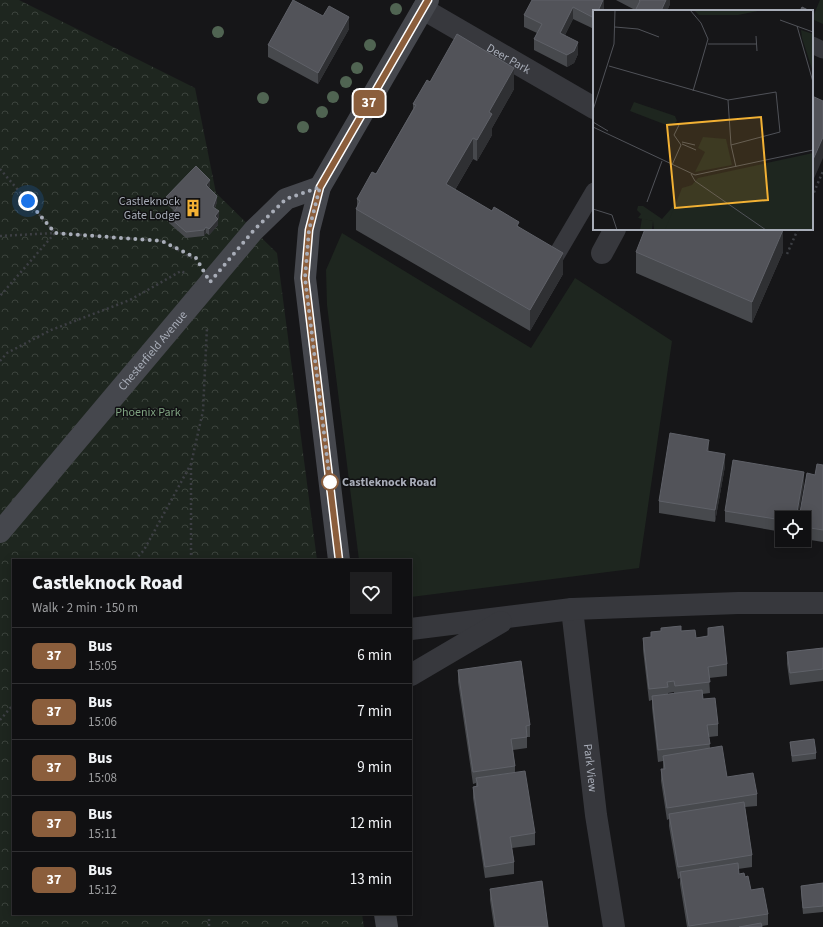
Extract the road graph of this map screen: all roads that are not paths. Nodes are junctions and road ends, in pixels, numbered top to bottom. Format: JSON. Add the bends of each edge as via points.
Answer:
{"nodes":[{"id":1,"x":426,"y":4,"type":"edge"},
{"id":2,"x":813,"y":45,"type":"edge"},
{"id":3,"x":823,"y":50,"type":"edge"},
{"id":4,"x":593,"y":107,"type":"edge"},
{"id":5,"x":320,"y":187,"type":"junction"},
{"id":6,"x":593,"y":193,"type":"edge"},
{"id":7,"x":614,"y":230,"type":"edge"},
{"id":8,"x":602,"y":253,"type":"dead end"},
{"id":9,"x":554,"y":259,"type":"edge"},
{"id":10,"x":0,"y":532,"type":"edge"},
{"id":11,"x":339,"y":559,"type":"edge"},
{"id":12,"x":823,"y":603,"type":"edge"},
{"id":13,"x":572,"y":609,"type":"junction"},
{"id":14,"x":511,"y":617,"type":"junction"},
{"id":15,"x":412,"y":629,"type":"edge"},
{"id":16,"x":412,"y":674,"type":"edge"},
{"id":17,"x":385,"y":915,"type":"edge"},
{"id":18,"x":387,"y":927,"type":"edge"},
{"id":19,"x":614,"y":927,"type":"edge"}],
"edges":[{"from":1,"to":4,"type":"street","name":"Deer Park"},
{"from":1,"to":5,"type":"main road"},
{"from":2,"to":3,"type":"lane"},
{"from":5,"to":10,"type":"main road","name":"Chesterfield Avenue","via":[[286,199],[254,230]]},
{"from":5,"to":11,"type":"main road","via":[[309,230],[305,278]]},
{"from":6,"to":9,"type":"lane"},
{"from":7,"to":8,"type":"street"},
{"from":12,"to":13,"type":"street"},
{"from":13,"to":14,"type":"street"},
{"from":13,"to":19,"type":"street","name":"Park View","via":[[596,815]]},
{"from":14,"to":15,"type":"street"},
{"from":14,"to":16,"type":"street"},
{"from":17,"to":18,"type":"main road"}]}
